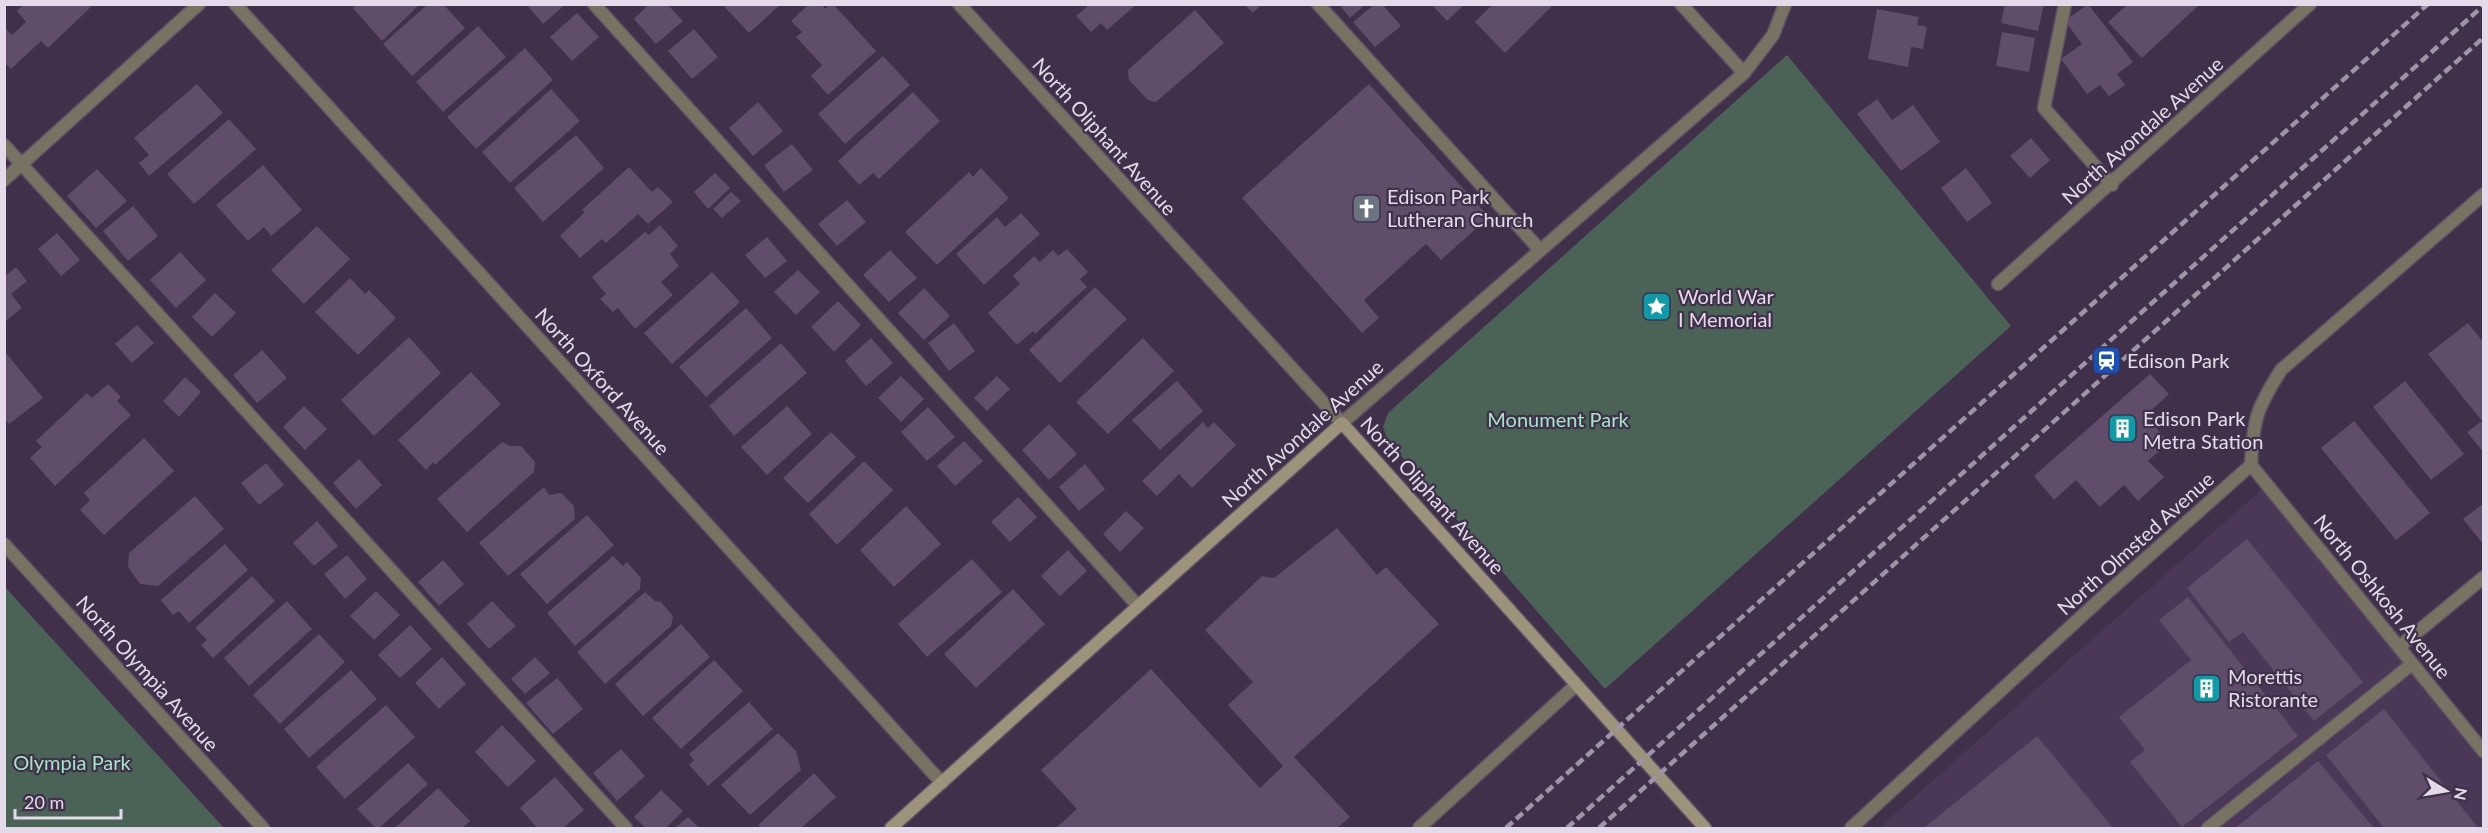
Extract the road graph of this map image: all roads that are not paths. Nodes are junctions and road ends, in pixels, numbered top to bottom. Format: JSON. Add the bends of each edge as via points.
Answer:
{"nodes":[{"id":1,"x":199,"y":4,"type":"edge"},
{"id":2,"x":235,"y":4,"type":"edge"},
{"id":3,"x":594,"y":4,"type":"edge"},
{"id":4,"x":959,"y":4,"type":"edge"},
{"id":5,"x":1318,"y":4,"type":"edge"},
{"id":6,"x":1682,"y":4,"type":"edge"},
{"id":7,"x":1785,"y":4,"type":"edge"},
{"id":8,"x":2065,"y":4,"type":"edge"},
{"id":9,"x":2310,"y":4,"type":"edge"},
{"id":10,"x":1744,"y":73,"type":"junction"},
{"id":11,"x":4,"y":145,"type":"edge"},
{"id":12,"x":22,"y":164,"type":"junction"},
{"id":13,"x":4,"y":180,"type":"edge"},
{"id":14,"x":2112,"y":185,"type":"junction"},
{"id":15,"x":2484,"y":194,"type":"edge"},
{"id":16,"x":1540,"y":250,"type":"junction"},
{"id":17,"x":1998,"y":284,"type":"dead end"},
{"id":18,"x":1342,"y":423,"type":"junction"},
{"id":19,"x":2251,"y":465,"type":"junction"},
{"id":20,"x":4,"y":544,"type":"edge"},
{"id":21,"x":2484,"y":577,"type":"edge"},
{"id":22,"x":1138,"y":606,"type":"junction"},
{"id":23,"x":2399,"y":647,"type":"junction"},
{"id":24,"x":2412,"y":664,"type":"junction"},
{"id":25,"x":1576,"y":685,"type":"junction"},
{"id":26,"x":2484,"y":752,"type":"edge"},
{"id":27,"x":942,"y":783,"type":"junction"},
{"id":28,"x":263,"y":828,"type":"edge"},
{"id":29,"x":626,"y":828,"type":"edge"},
{"id":30,"x":891,"y":828,"type":"edge"},
{"id":31,"x":1419,"y":828,"type":"edge"},
{"id":32,"x":1704,"y":828,"type":"edge"},
{"id":33,"x":1851,"y":828,"type":"edge"},
{"id":34,"x":2208,"y":828,"type":"edge"}],
"edges":[{"from":1,"to":12,"type":"street"},
{"from":2,"to":27,"type":"street","name":"North Oxford Avenue"},
{"from":3,"to":22,"type":"street"},
{"from":4,"to":18,"type":"street","name":"North Oliphant Avenue"},
{"from":5,"to":16,"type":"street"},
{"from":6,"to":10,"type":"street"},
{"from":7,"to":10,"type":"street","name":"North Avondale Avenue","via":[[1773,34]]},
{"from":8,"to":14,"type":"street","via":[[2044,108]]},
{"from":9,"to":14,"type":"street","name":"North Avondale Avenue"},
{"from":10,"to":16,"type":"street","name":"North Avondale Avenue"},
{"from":11,"to":12,"type":"street"},
{"from":12,"to":13,"type":"street"},
{"from":12,"to":29,"type":"street"},
{"from":14,"to":17,"type":"street","name":"North Avondale Avenue"},
{"from":15,"to":19,"type":"street","via":[[2281,370],[2260,404]]},
{"from":16,"to":18,"type":"street","name":"North Avondale Avenue"},
{"from":18,"to":22,"type":"street","name":"North Avondale Avenue"},
{"from":18,"to":25,"type":"street","name":"North Oliphant Avenue"},
{"from":19,"to":23,"type":"street","name":"North Oshkosh Avenue"},
{"from":19,"to":33,"type":"street","name":"North Olmsted Avenue"},
{"from":20,"to":28,"type":"street","name":"North Olympia Avenue"},
{"from":21,"to":23,"type":"street"},
{"from":22,"to":27,"type":"street","name":"North Avondale Avenue"},
{"from":23,"to":24,"type":"street","name":"North Oshkosh Avenue"},
{"from":24,"to":26,"type":"street","name":"North Oshkosh Avenue"},
{"from":24,"to":34,"type":"street"},
{"from":25,"to":31,"type":"street"},
{"from":25,"to":32,"type":"street","name":"North Oliphant Avenue"},
{"from":27,"to":30,"type":"street","name":"North Avondale Avenue"}]}
